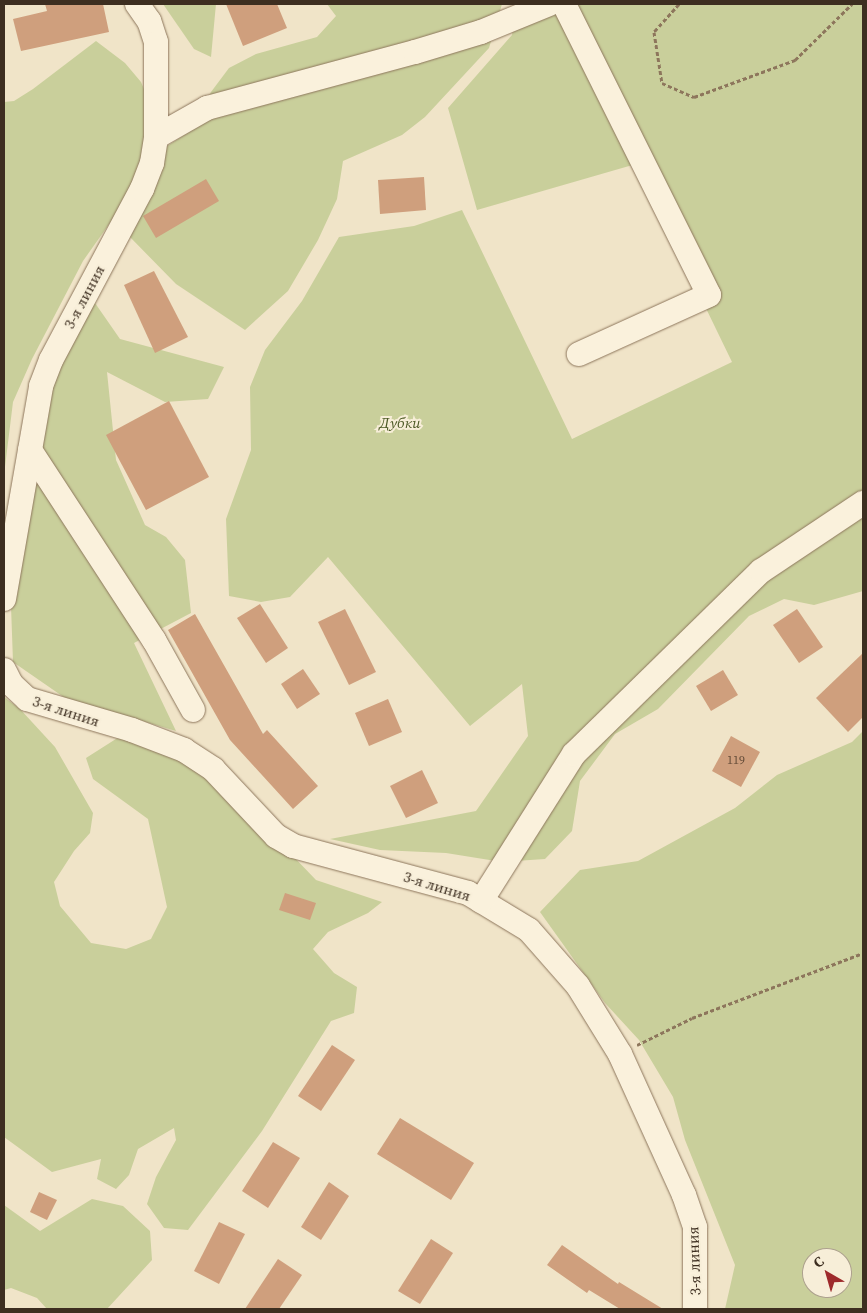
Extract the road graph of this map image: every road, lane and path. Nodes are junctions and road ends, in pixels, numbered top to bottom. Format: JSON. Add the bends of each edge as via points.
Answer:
{"nodes":[{"id":1,"x":137,"y":4,"type":"edge"},
{"id":2,"x":550,"y":4,"type":"edge"},
{"id":3,"x":564,"y":4,"type":"edge"},
{"id":4,"x":679,"y":4,"type":"edge"},
{"id":5,"x":852,"y":4,"type":"edge"},
{"id":6,"x":156,"y":137,"type":"junction"},
{"id":7,"x":579,"y":354,"type":"dead end"},
{"id":8,"x":30,"y":450,"type":"junction"},
{"id":9,"x":863,"y":503,"type":"edge"},
{"id":10,"x":4,"y":600,"type":"edge"},
{"id":11,"x":4,"y":670,"type":"edge"},
{"id":12,"x":193,"y":710,"type":"dead end"},
{"id":13,"x":481,"y":901,"type":"junction"},
{"id":14,"x":863,"y":953,"type":"edge"},
{"id":15,"x":620,"y":1054,"type":"junction"},
{"id":16,"x":695,"y":1309,"type":"edge"}],
"edges":[{"from":1,"to":6,"type":"street","name":"3-я линия","via":[[149,21],[156,42]]},
{"from":2,"to":6,"type":"street","via":[[444,43],[207,108]]},
{"from":3,"to":7,"type":"street","via":[[709,295]]},
{"from":4,"to":5,"type":"path","via":[[654,32],[662,83],[694,97],[795,60]]},
{"from":6,"to":8,"type":"street","name":"3-я линия","via":[[152,163],[142,190],[51,360],[41,386]]},
{"from":8,"to":10,"type":"street","name":"3-я линия"},
{"from":8,"to":12,"type":"street","via":[[154,640]]},
{"from":9,"to":13,"type":"street","via":[[762,571],[574,754]]},
{"from":11,"to":13,"type":"street","name":"3-я линия","via":[[11,684],[27,699],[132,730],[184,750],[212,769],[276,836],[294,846],[468,894]]},
{"from":13,"to":15,"type":"street","name":"3-я линия","via":[[513,918],[546,946],[578,986]]},
{"from":14,"to":15,"type":"path","via":[[692,1018]]},
{"from":15,"to":16,"type":"street","name":"3-я линия","via":[[684,1195],[695,1227]]}]}
